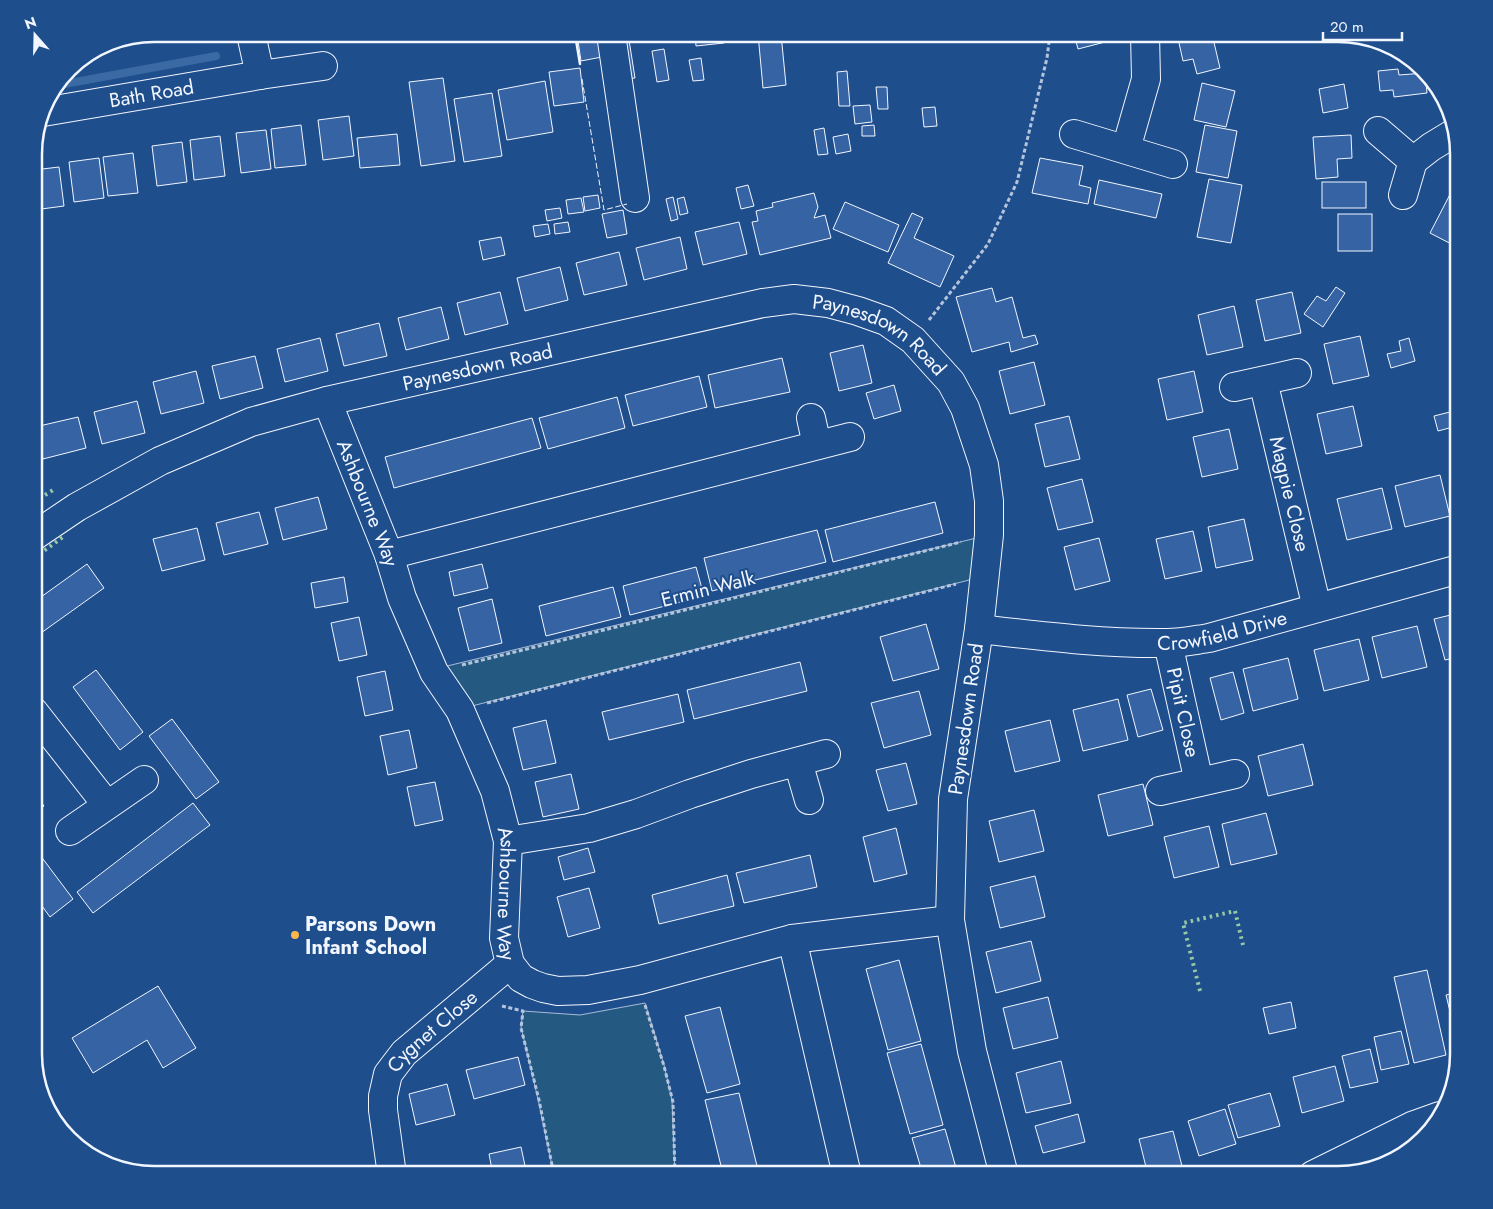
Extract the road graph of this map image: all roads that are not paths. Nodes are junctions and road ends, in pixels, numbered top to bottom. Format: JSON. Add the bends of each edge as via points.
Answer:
{"nodes":[{"id":1,"x":253,"y":42,"type":"edge"},
{"id":2,"x":612,"y":42,"type":"edge"},
{"id":3,"x":1145,"y":42,"type":"edge"},
{"id":4,"x":323,"y":66,"type":"dead end"},
{"id":5,"x":260,"y":76,"type":"junction"},
{"id":6,"x":52,"y":111,"type":"edge"},
{"id":7,"x":1378,"y":131,"type":"dead end"},
{"id":8,"x":1074,"y":134,"type":"dead end"},
{"id":9,"x":1449,"y":136,"type":"edge"},
{"id":10,"x":1126,"y":150,"type":"junction"},
{"id":11,"x":1413,"y":161,"type":"junction"},
{"id":12,"x":1173,"y":164,"type":"dead end"},
{"id":13,"x":1403,"y":195,"type":"dead end"},
{"id":14,"x":634,"y":198,"type":"dead end"},
{"id":15,"x":1297,"y":373,"type":"dead end"},
{"id":16,"x":1263,"y":381,"type":"junction"},
{"id":17,"x":1234,"y":387,"type":"dead end"},
{"id":18,"x":327,"y":402,"type":"junction"},
{"id":19,"x":811,"y":418,"type":"dead end"},
{"id":20,"x":850,"y":437,"type":"dead end"},
{"id":21,"x":817,"y":445,"type":"junction"},
{"id":22,"x":43,"y":530,"type":"edge"},
{"id":23,"x":389,"y":555,"type":"junction"},
{"id":24,"x":1450,"y":572,"type":"edge"},
{"id":25,"x":1317,"y":608,"type":"junction"},
{"id":26,"x":979,"y":629,"type":"junction"},
{"id":27,"x":1168,"y":643,"type":"junction"},
{"id":28,"x":43,"y":723,"type":"edge"},
{"id":29,"x":826,"y":754,"type":"dead end"},
{"id":30,"x":798,"y":762,"type":"junction"},
{"id":31,"x":1235,"y":774,"type":"dead end"},
{"id":32,"x":144,"y":780,"type":"dead end"},
{"id":33,"x":1199,"y":782,"type":"junction"},
{"id":34,"x":1160,"y":791,"type":"dead end"},
{"id":35,"x":809,"y":800,"type":"dead end"},
{"id":36,"x":107,"y":805,"type":"junction"},
{"id":37,"x":70,"y":831,"type":"dead end"},
{"id":38,"x":508,"y":840,"type":"junction"},
{"id":39,"x":950,"y":920,"type":"junction"},
{"id":40,"x":792,"y":939,"type":"junction"},
{"id":41,"x":510,"y":964,"type":"junction"},
{"id":42,"x":1429,"y":1120,"type":"edge"},
{"id":43,"x":391,"y":1166,"type":"edge"},
{"id":44,"x":845,"y":1166,"type":"edge"},
{"id":45,"x":1002,"y":1166,"type":"edge"},
{"id":46,"x":1330,"y":1166,"type":"edge"}],
"edges":[{"from":1,"to":5,"type":"street"},
{"from":2,"to":14,"type":"street"},
{"from":3,"to":10,"type":"street","via":[[1146,79]]},
{"from":4,"to":5,"type":"street","name":"Bath Road"},
{"from":5,"to":6,"type":"street","name":"Bath Road"},
{"from":7,"to":11,"type":"street"},
{"from":8,"to":10,"type":"street"},
{"from":9,"to":11,"type":"street"},
{"from":10,"to":12,"type":"street"},
{"from":11,"to":13,"type":"street"},
{"from":15,"to":16,"type":"street"},
{"from":16,"to":17,"type":"street"},
{"from":16,"to":25,"type":"street","name":"Magpie Close"},
{"from":18,"to":22,"type":"street","name":"Paynesdown Road","via":[[251,422],[160,461]]},
{"from":18,"to":23,"type":"street","name":"Ashbourne Way"},
{"from":18,"to":26,"type":"street","name":"Paynesdown Road","via":[[763,303],[794,299],[858,311],[886,321],[913,340],[950,382],[965,408],[984,465],[989,501],[989,535]]},
{"from":19,"to":21,"type":"street"},
{"from":20,"to":21,"type":"street"},
{"from":21,"to":23,"type":"street"},
{"from":23,"to":38,"type":"street","name":"Ashbourne Way","via":[[402,598],[434,672],[460,710],[495,790]]},
{"from":24,"to":25,"type":"street","name":"Crowfield Drive"},
{"from":25,"to":27,"type":"street","name":"Crowfield Drive","via":[[1209,638]]},
{"from":26,"to":27,"type":"street","name":"Crowfield Drive","via":[[1060,638]]},
{"from":26,"to":39,"type":"street","name":"Paynesdown Road","via":[[953,799]]},
{"from":27,"to":33,"type":"street","name":"Pipit Close"},
{"from":28,"to":36,"type":"street"},
{"from":29,"to":30,"type":"street"},
{"from":30,"to":35,"type":"street"},
{"from":30,"to":38,"type":"street","via":[[751,774],[589,828]]},
{"from":31,"to":33,"type":"street","name":"Pipit Close"},
{"from":32,"to":36,"type":"street"},
{"from":33,"to":34,"type":"street","name":"Pipit Close"},
{"from":36,"to":37,"type":"street"},
{"from":38,"to":41,"type":"street","name":"Ashbourne Way","via":[[504,938]]},
{"from":39,"to":40,"type":"street","name":"Ashbourne Way"},
{"from":39,"to":45,"type":"street","name":"Paynesdown Road","via":[[972,1051]]},
{"from":40,"to":41,"type":"street","name":"Ashbourne Way","via":[[640,980],[588,990],[558,991],[532,984]]},
{"from":40,"to":44,"type":"street"},
{"from":41,"to":43,"type":"street","name":"Cygnet Close","via":[[404,1053],[388,1074],[383,1110]]},
{"from":42,"to":46,"type":"street"}]}
